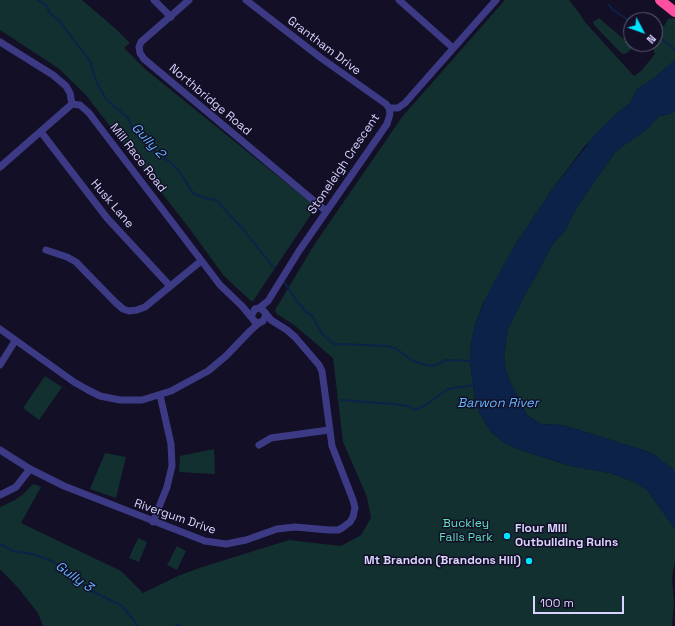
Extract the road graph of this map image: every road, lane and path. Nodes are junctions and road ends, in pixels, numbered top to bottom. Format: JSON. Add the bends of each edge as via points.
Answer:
{"nodes":[{"id":1,"x":154,"y":0,"type":"edge"},
{"id":2,"x":189,"y":0,"type":"edge"},
{"id":3,"x":246,"y":0,"type":"edge"},
{"id":4,"x":259,"y":0,"type":"edge"},
{"id":5,"x":399,"y":0,"type":"edge"},
{"id":6,"x":496,"y":0,"type":"edge"},
{"id":7,"x":660,"y":0,"type":"edge"},
{"id":8,"x":253,"y":6,"type":"junction"},
{"id":9,"x":675,"y":12,"type":"edge"},
{"id":10,"x":171,"y":17,"type":"junction"},
{"id":11,"x":0,"y":42,"type":"edge"},
{"id":12,"x":453,"y":48,"type":"junction"},
{"id":13,"x":72,"y":104,"type":"junction"},
{"id":14,"x":389,"y":108,"type":"junction"},
{"id":15,"x":41,"y":132,"type":"junction"},
{"id":16,"x":0,"y":167,"type":"edge"},
{"id":17,"x":326,"y":211,"type":"junction"},
{"id":18,"x":46,"y":250,"type":"dead end"},
{"id":19,"x":201,"y":261,"type":"junction"},
{"id":20,"x":170,"y":286,"type":"junction"},
{"id":21,"x":268,"y":300,"type":"junction"},
{"id":22,"x":242,"y":306,"type":"junction"},
{"id":23,"x":257,"y":309,"type":"junction"},
{"id":24,"x":252,"y":318,"type":"junction"},
{"id":25,"x":264,"y":318,"type":"junction"},
{"id":26,"x":0,"y":329,"type":"edge"},
{"id":27,"x":246,"y":335,"type":"junction"},
{"id":28,"x":15,"y":341,"type":"junction"},
{"id":29,"x":0,"y":365,"type":"edge"},
{"id":30,"x":160,"y":395,"type":"junction"},
{"id":31,"x":329,"y":430,"type":"junction"},
{"id":32,"x":259,"y":445,"type":"dead end"},
{"id":33,"x":0,"y":450,"type":"edge"},
{"id":34,"x":30,"y":468,"type":"junction"},
{"id":35,"x":0,"y":495,"type":"edge"},
{"id":36,"x":153,"y":522,"type":"junction"}],
"edges":[{"from":1,"to":10,"type":"street"},
{"from":2,"to":10,"type":"street","name":"Northbridge Road"},
{"from":3,"to":8,"type":"street","name":"Grantham Drive"},
{"from":4,"to":8,"type":"street"},
{"from":5,"to":12,"type":"street"},
{"from":6,"to":12,"type":"street","name":"Stoneleigh Crescent"},
{"from":7,"to":9,"type":"highway"},
{"from":8,"to":14,"type":"street","name":"Grantham Drive"},
{"from":10,"to":17,"type":"street","name":"Northbridge Road","via":[[142,42],[139,47],[144,59]]},
{"from":11,"to":13,"type":"street","via":[[66,86]]},
{"from":12,"to":14,"type":"street","name":"Stoneleigh Crescent","via":[[405,103],[398,108]]},
{"from":13,"to":15,"type":"street"},
{"from":13,"to":19,"type":"street","name":"Mill Race Road","via":[[80,105],[86,110]]},
{"from":14,"to":17,"type":"street","name":"Stoneleigh Crescent","via":[[387,124]]},
{"from":15,"to":16,"type":"street"},
{"from":15,"to":20,"type":"street","name":"Husk Lane","via":[[107,218]]},
{"from":17,"to":21,"type":"street","name":"Stoneleigh Crescent"},
{"from":18,"to":20,"type":"street","via":[[76,262],[115,302],[129,311],[145,307]]},
{"from":19,"to":20,"type":"street"},
{"from":19,"to":22,"type":"street","name":"Mill Race Road","via":[[220,285]]},
{"from":21,"to":23,"type":"street","name":"Stoneleigh Crescent"},
{"from":21,"to":25,"type":"street","name":"Stoneleigh Crescent"},
{"from":22,"to":23,"type":"street"},
{"from":22,"to":24,"type":"street","name":"Mill Race Road"},
{"from":23,"to":24,"type":"street","name":"Stoneleigh Crescent","via":[[252,313]]},
{"from":23,"to":25,"type":"street","via":[[263,310]]},
{"from":24,"to":25,"type":"street","via":[[256,322]]},
{"from":24,"to":27,"type":"street","name":"Stoneleigh Crescent"},
{"from":25,"to":27,"type":"street","name":"Stoneleigh Crescent"},
{"from":25,"to":31,"type":"street","name":"Rivergum Drive","via":[[295,337],[319,365],[325,388]]},
{"from":26,"to":28,"type":"street","name":"Stoneleigh Crescent"},
{"from":27,"to":30,"type":"street","name":"Stoneleigh Crescent","via":[[208,371]]},
{"from":28,"to":29,"type":"street"},
{"from":28,"to":30,"type":"street","name":"Stoneleigh Crescent","via":[[74,382],[100,396],[120,400],[142,400]]},
{"from":30,"to":36,"type":"street","via":[[171,444],[172,466],[167,487]]},
{"from":31,"to":32,"type":"street","via":[[271,438]]},
{"from":31,"to":36,"type":"street","name":"Rivergum Drive","via":[[335,456],[355,508],[350,522],[342,528],[284,528],[246,540],[221,544],[205,541]]},
{"from":33,"to":34,"type":"street","name":"Rivergum Drive"},
{"from":34,"to":35,"type":"street","via":[[16,487]]},
{"from":34,"to":36,"type":"street","name":"Rivergum Drive","via":[[64,486]]}]}
